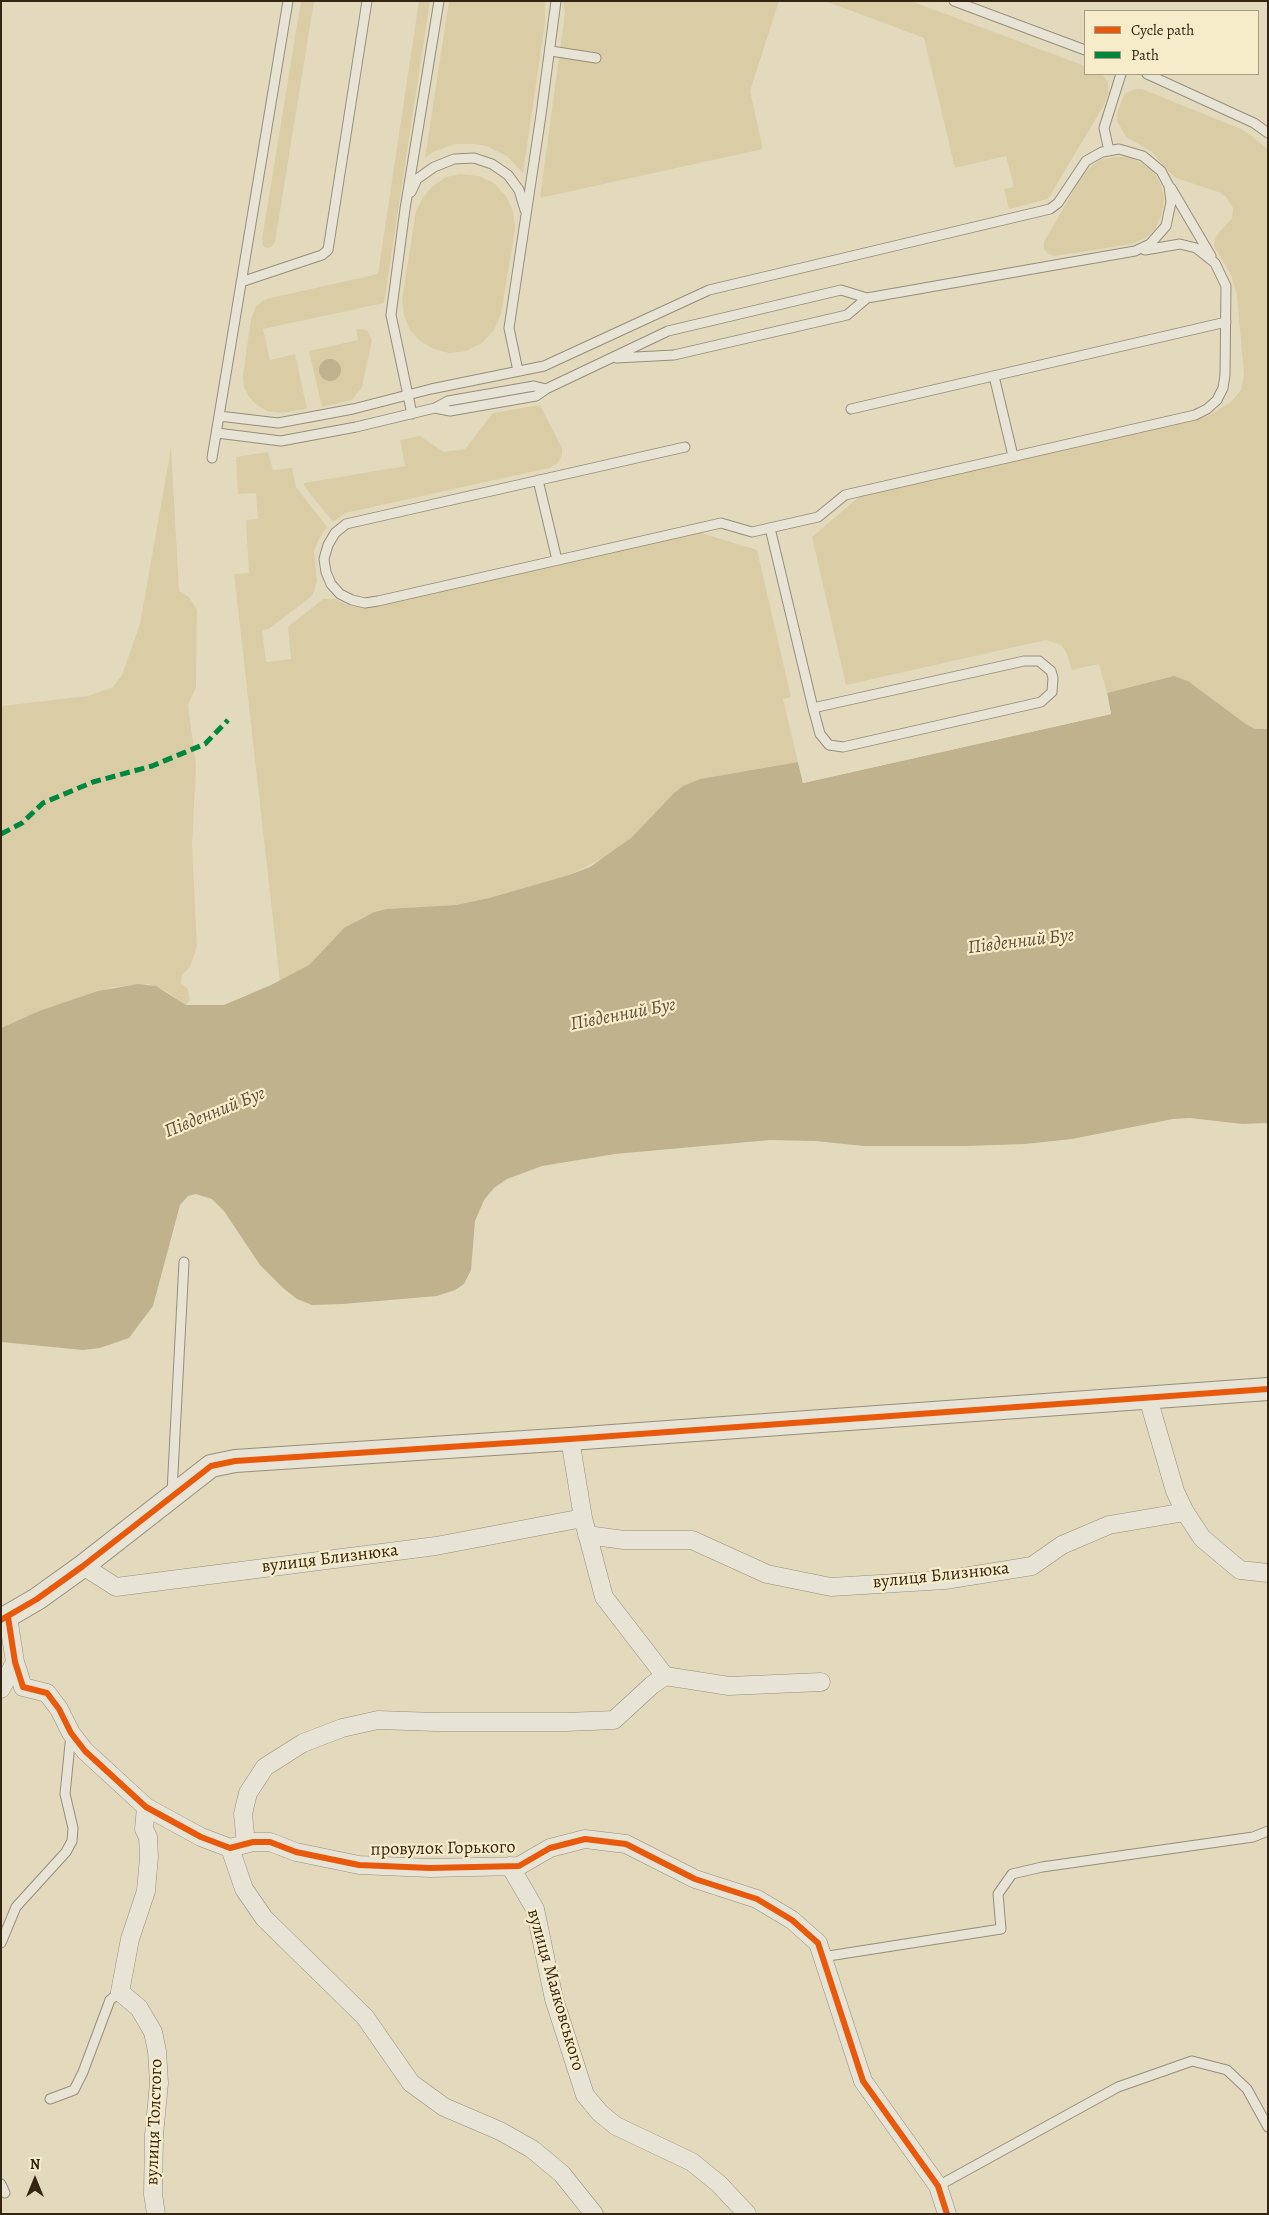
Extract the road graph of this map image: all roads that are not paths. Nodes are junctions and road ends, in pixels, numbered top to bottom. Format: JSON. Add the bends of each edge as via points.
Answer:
{"nodes":[{"id":1,"x":288,"y":1,"type":"edge"},
{"id":2,"x":367,"y":1,"type":"edge"},
{"id":3,"x":439,"y":1,"type":"edge"},
{"id":4,"x":556,"y":1,"type":"edge"},
{"id":5,"x":954,"y":1,"type":"edge"},
{"id":6,"x":1084,"y":50,"type":"edge"},
{"id":7,"x":551,"y":51,"type":"junction"},
{"id":8,"x":596,"y":58,"type":"dead end"},
{"id":9,"x":1121,"y":75,"type":"edge"},
{"id":10,"x":1149,"y":75,"type":"edge"},
{"id":11,"x":1268,"y":133,"type":"edge"},
{"id":12,"x":1109,"y":151,"type":"junction"},
{"id":13,"x":1166,"y":178,"type":"junction"},
{"id":14,"x":405,"y":209,"type":"junction"},
{"id":15,"x":526,"y":218,"type":"junction"},
{"id":16,"x":1127,"y":253,"type":"junction"},
{"id":17,"x":1215,"y":263,"type":"junction"},
{"id":18,"x":242,"y":282,"type":"junction"},
{"id":19,"x":867,"y":298,"type":"junction"},
{"id":20,"x":1226,"y":322,"type":"junction"},
{"id":21,"x":611,"y":358,"type":"junction"},
{"id":22,"x":518,"y":371,"type":"junction"},
{"id":23,"x":994,"y":376,"type":"junction"},
{"id":24,"x":546,"y":388,"type":"junction"},
{"id":25,"x":408,"y":395,"type":"junction"},
{"id":26,"x":435,"y":408,"type":"junction"},
{"id":27,"x":851,"y":409,"type":"dead end"},
{"id":28,"x":412,"y":414,"type":"junction"},
{"id":29,"x":219,"y":416,"type":"junction"},
{"id":30,"x":217,"y":433,"type":"junction"},
{"id":31,"x":685,"y":447,"type":"dead end"},
{"id":32,"x":1013,"y":456,"type":"junction"},
{"id":33,"x":212,"y":458,"type":"dead end"},
{"id":34,"x":538,"y":480,"type":"junction"},
{"id":35,"x":770,"y":528,"type":"junction"},
{"id":36,"x":557,"y":560,"type":"junction"},
{"id":37,"x":813,"y":708,"type":"junction"},
{"id":38,"x":184,"y":1262,"type":"dead end"},
{"id":39,"x":1268,"y":1389,"type":"edge"},
{"id":40,"x":1148,"y":1398,"type":"junction"},
{"id":41,"x":570,"y":1439,"type":"junction"},
{"id":42,"x":172,"y":1497,"type":"junction"},
{"id":43,"x":1185,"y":1512,"type":"junction"},
{"id":44,"x":585,"y":1526,"type":"junction"},
{"id":45,"x":83,"y":1566,"type":"junction"},
{"id":46,"x":1268,"y":1573,"type":"edge"},
{"id":47,"x":4,"y":1618,"type":"edge"},
{"id":48,"x":15,"y":1662,"type":"junction"},
{"id":49,"x":665,"y":1676,"type":"junction"},
{"id":50,"x":820,"y":1682,"type":"dead end"},
{"id":51,"x":1,"y":1689,"type":"edge"},
{"id":52,"x":71,"y":1733,"type":"junction"},
{"id":53,"x":146,"y":1807,"type":"junction"},
{"id":54,"x":1268,"y":1831,"type":"edge"},
{"id":55,"x":238,"y":1846,"type":"junction"},
{"id":56,"x":510,"y":1866,"type":"junction"},
{"id":57,"x":1,"y":1943,"type":"edge"},
{"id":58,"x":822,"y":1957,"type":"junction"},
{"id":59,"x":120,"y":1992,"type":"junction"},
{"id":60,"x":50,"y":2099,"type":"dead end"},
{"id":61,"x":1268,"y":2127,"type":"edge"},
{"id":62,"x":938,"y":2186,"type":"junction"},
{"id":63,"x":156,"y":2214,"type":"edge"},
{"id":64,"x":594,"y":2214,"type":"edge"},
{"id":65,"x":746,"y":2214,"type":"edge"},
{"id":66,"x":947,"y":2214,"type":"edge"}],
"edges":[{"from":1,"to":18,"type":"lane"},
{"from":2,"to":18,"type":"lane","via":[[328,250],[322,255]]},
{"from":3,"to":14,"type":"lane"},
{"from":4,"to":7,"type":"lane"},
{"from":5,"to":6,"type":"lane"},
{"from":7,"to":8,"type":"lane"},
{"from":7,"to":15,"type":"lane"},
{"from":9,"to":12,"type":"lane","via":[[1104,128]]},
{"from":10,"to":11,"type":"lane","via":[[1254,123]]},
{"from":12,"to":13,"type":"lane","via":[[1127,150],[1143,156]]},
{"from":12,"to":22,"type":"lane","via":[[1086,161],[1058,203],[1050,209],[709,290],[544,366]]},
{"from":13,"to":16,"type":"lane","via":[[1172,202],[1166,226],[1150,244]]},
{"from":13,"to":17,"type":"lane"},
{"from":14,"to":15,"type":"lane","via":[[418,179],[430,170],[454,159],[474,158],[500,169],[514,182],[523,199]]},
{"from":14,"to":25,"type":"lane","via":[[391,315]]},
{"from":15,"to":22,"type":"lane","via":[[509,328]]},
{"from":16,"to":17,"type":"lane","via":[[1180,244],[1196,248]]},
{"from":16,"to":19,"type":"lane"},
{"from":17,"to":20,"type":"lane","via":[[1226,286]]},
{"from":18,"to":29,"type":"lane"},
{"from":19,"to":21,"type":"lane","via":[[847,315],[674,355]]},
{"from":19,"to":21,"type":"lane","via":[[841,290],[668,331]]},
{"from":20,"to":23,"type":"lane"},
{"from":20,"to":32,"type":"lane","via":[[1223,388],[1207,409],[1195,415]]},
{"from":21,"to":24,"type":"lane"},
{"from":22,"to":25,"type":"lane"},
{"from":23,"to":27,"type":"lane"},
{"from":23,"to":32,"type":"lane"},
{"from":24,"to":26,"type":"lane","via":[[534,386],[448,400]]},
{"from":24,"to":26,"type":"lane","via":[[536,396],[450,411]]},
{"from":25,"to":28,"type":"lane"},
{"from":25,"to":29,"type":"lane","via":[[278,423]]},
{"from":26,"to":28,"type":"lane"},
{"from":28,"to":30,"type":"lane","via":[[281,441]]},
{"from":29,"to":30,"type":"lane"},
{"from":30,"to":33,"type":"lane"},
{"from":31,"to":34,"type":"lane"},
{"from":32,"to":35,"type":"lane","via":[[845,495],[818,517]]},
{"from":34,"to":36,"type":"lane"},
{"from":34,"to":36,"type":"lane","via":[[346,524],[328,545],[324,559],[326,572],[340,594],[365,603]]},
{"from":35,"to":36,"type":"lane","via":[[752,532],[721,523]]},
{"from":35,"to":37,"type":"lane"},
{"from":37,"to":37,"type":"lane","via":[[1024,661],[1039,661],[1046,665],[1053,678],[1052,692],[1042,702],[843,748],[823,740]]},
{"from":38,"to":42,"type":"lane"},
{"from":39,"to":40,"type":"street"},
{"from":40,"to":41,"type":"street"},
{"from":40,"to":43,"type":"street","via":[[1175,1492]]},
{"from":41,"to":42,"type":"street","via":[[235,1460],[211,1466]]},
{"from":41,"to":44,"type":"street"},
{"from":42,"to":45,"type":"street"},
{"from":43,"to":44,"type":"street","name":"вулиця Близнюка","via":[[1109,1525],[1062,1545],[1032,1566],[945,1580],[831,1587],[767,1574],[692,1540],[624,1540]]},
{"from":43,"to":46,"type":"street","via":[[1202,1538],[1240,1570]]},
{"from":44,"to":45,"type":"street","name":"вулиця Близнюка","via":[[116,1587]]},
{"from":44,"to":49,"type":"street","via":[[604,1597]]},
{"from":45,"to":47,"type":"street"},
{"from":47,"to":48,"type":"street","name":"провулок Горького"},
{"from":48,"to":51,"type":"street"},
{"from":48,"to":52,"type":"street","name":"провулок Горького","via":[[24,1687],[47,1693]]},
{"from":49,"to":50,"type":"street","via":[[729,1686]]},
{"from":49,"to":55,"type":"street","via":[[614,1720],[378,1720],[342,1728],[303,1743],[265,1767],[248,1793]]},
{"from":52,"to":53,"type":"street","name":"провулок Горького","via":[[85,1751]]},
{"from":52,"to":57,"type":"lane","via":[[65,1794],[73,1828],[72,1841],[66,1852],[16,1907]]},
{"from":53,"to":55,"type":"street","name":"провулок Горького","via":[[201,1837]]},
{"from":53,"to":59,"type":"street","via":[[144,1829],[148,1837],[149,1857],[146,1891],[130,1939]]},
{"from":54,"to":58,"type":"lane","via":[[1252,1837],[1012,1874],[998,1894],[1001,1929]]},
{"from":55,"to":56,"type":"street","name":"провулок Горького","via":[[270,1842],[296,1852],[359,1866]]},
{"from":55,"to":64,"type":"street","via":[[244,1889],[264,1918],[365,2017],[411,2083],[444,2107],[532,2149],[562,2174]]},
{"from":56,"to":58,"type":"street","name":"провулок Горького","via":[[519,1866],[550,1848],[585,1839],[626,1844],[695,1880],[757,1899],[792,1920],[818,1943]]},
{"from":56,"to":65,"type":"street","name":"вулиця Маяковського","via":[[535,1909],[554,1999],[585,2095],[616,2126],[692,2162]]},
{"from":58,"to":62,"type":"street","name":"провулок Горького","via":[[863,2081]]},
{"from":59,"to":60,"type":"lane","via":[[110,2000],[74,2090]]},
{"from":59,"to":63,"type":"street","name":"вулиця Толстого","via":[[138,2008],[152,2032],[158,2051],[153,2194]]},
{"from":61,"to":62,"type":"lane","via":[[1247,2089],[1227,2070],[1192,2061],[1118,2088]]},
{"from":62,"to":66,"type":"street","name":"провулок Горького"}]}
